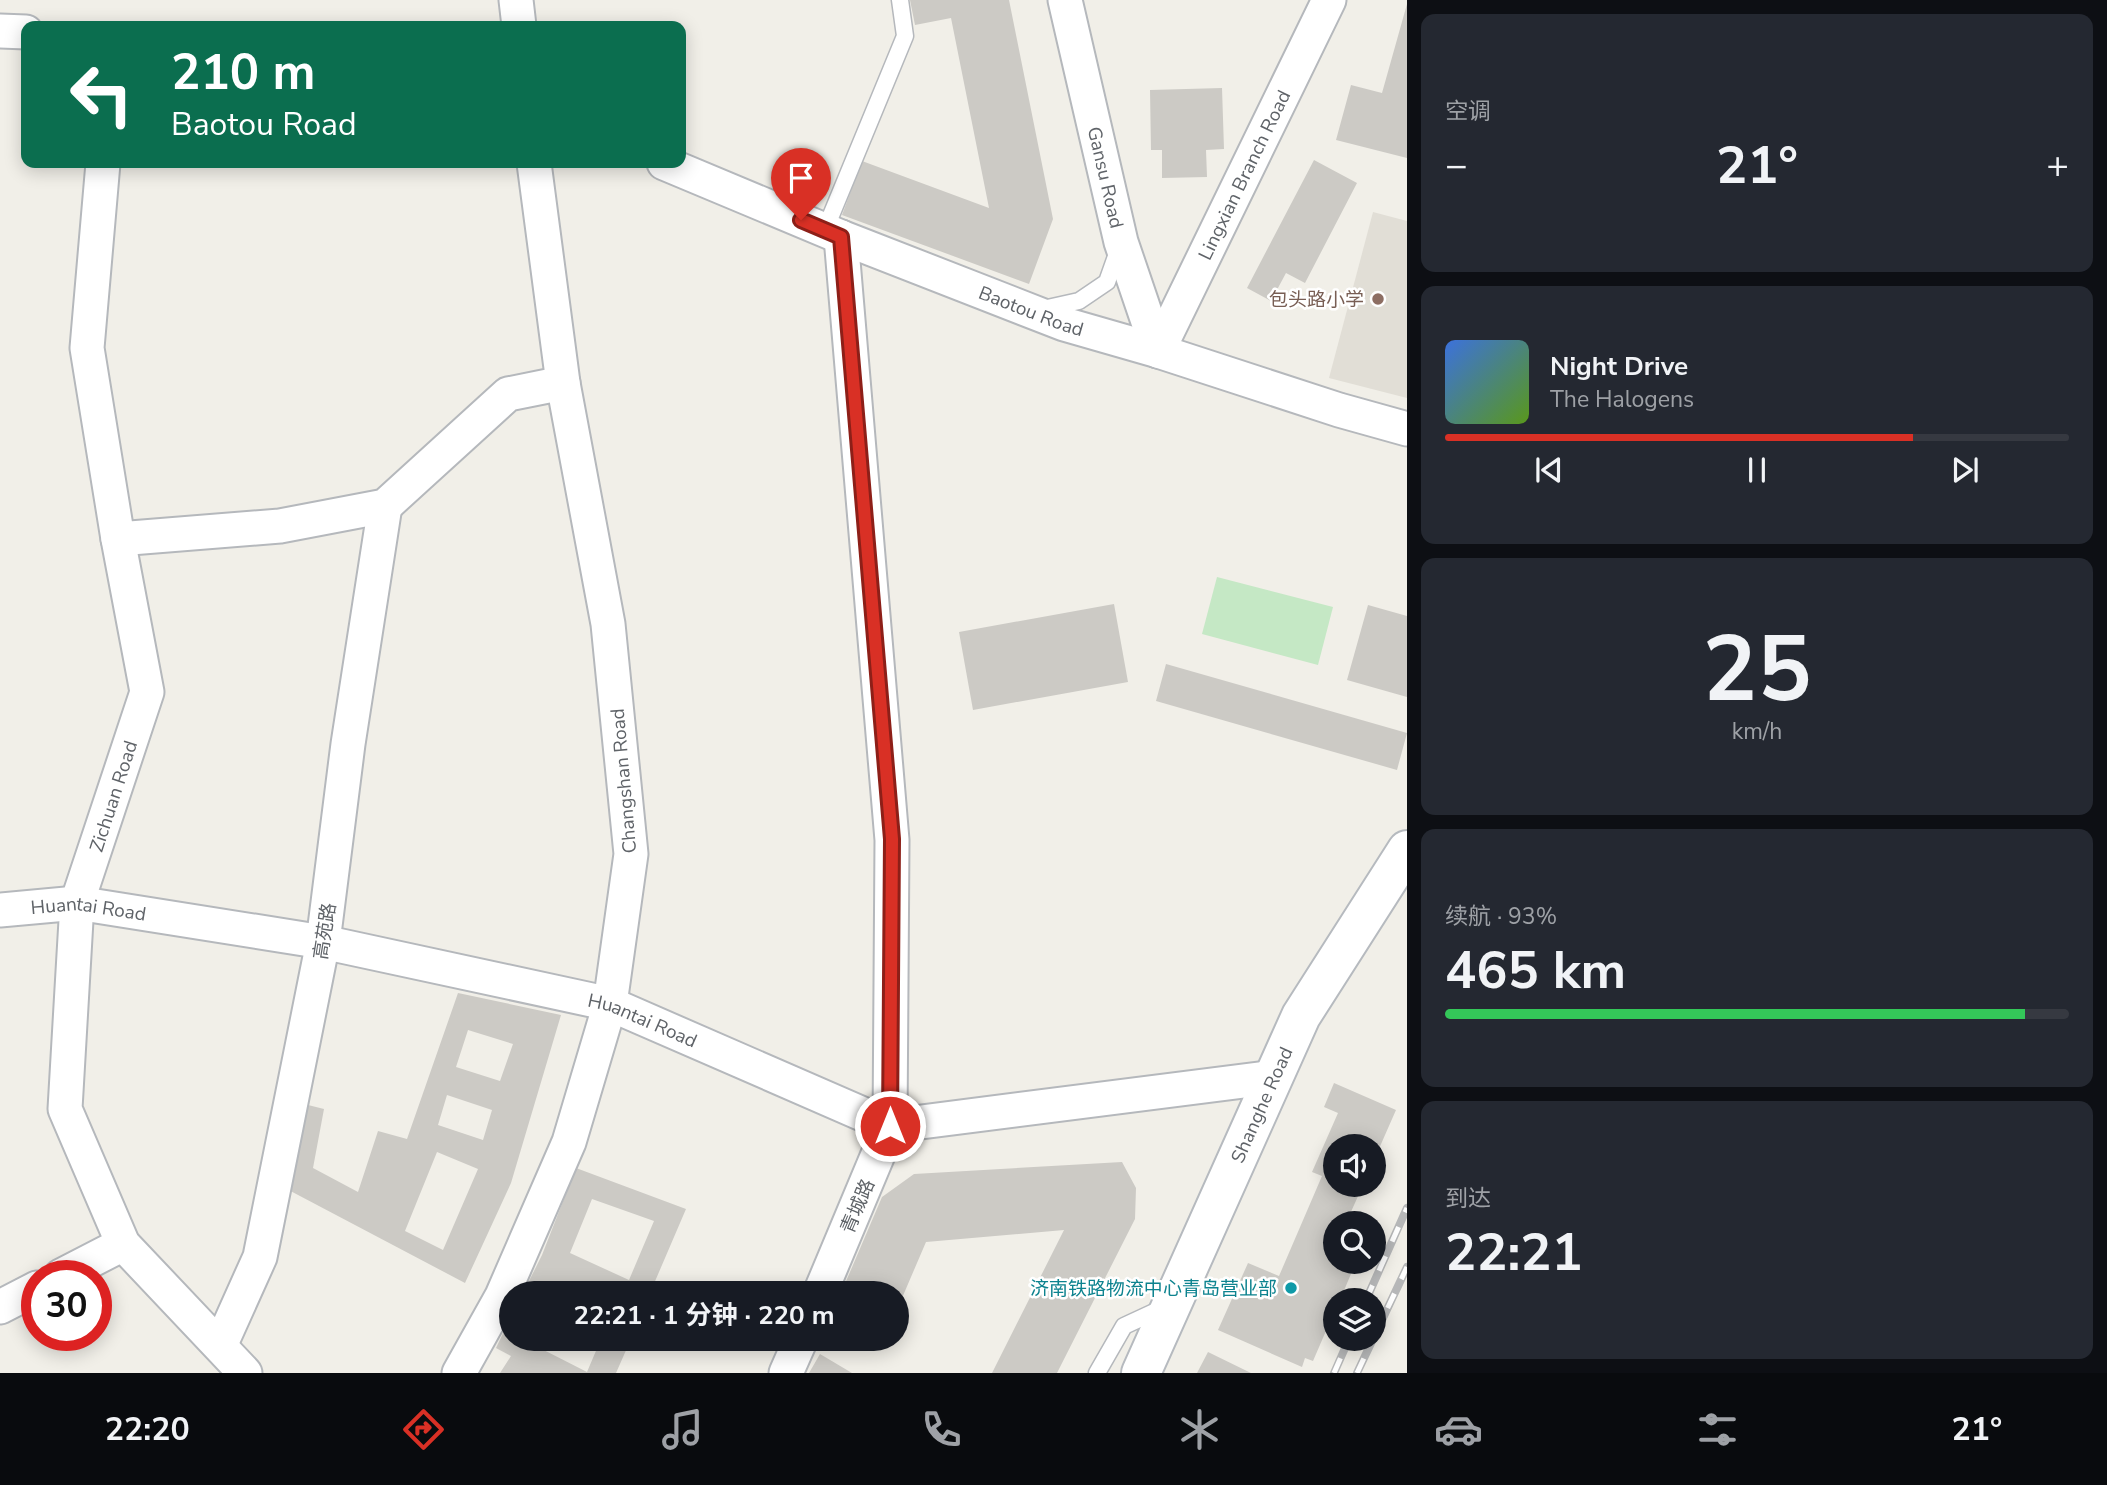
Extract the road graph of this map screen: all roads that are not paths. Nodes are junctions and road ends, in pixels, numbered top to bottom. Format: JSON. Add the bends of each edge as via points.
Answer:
{"nodes":[{"id":1,"x":516,"y":0,"type":"edge"},
{"id":2,"x":900,"y":0,"type":"edge"},
{"id":3,"x":1065,"y":0,"type":"edge"},
{"id":4,"x":1329,"y":0,"type":"edge"},
{"id":5,"x":518,"y":21,"type":"edge"},
{"id":6,"x":0,"y":31,"type":"edge"},
{"id":7,"x":21,"y":32,"type":"edge"},
{"id":8,"x":103,"y":168,"type":"edge"},
{"id":9,"x":535,"y":168,"type":"edge"},
{"id":10,"x":676,"y":168,"type":"edge"},
{"id":11,"x":833,"y":234,"type":"junction"},
{"id":12,"x":1121,"y":243,"type":"junction"},
{"id":13,"x":1032,"y":312,"type":"junction"},
{"id":14,"x":1158,"y":351,"type":"junction"},
{"id":15,"x":563,"y":383,"type":"junction"},
{"id":16,"x":1407,"y":429,"type":"edge"},
{"id":17,"x":385,"y":506,"type":"junction"},
{"id":18,"x":118,"y":539,"type":"junction"},
{"id":19,"x":1407,"y":850,"type":"edge"},
{"id":20,"x":77,"y":903,"type":"junction"},
{"id":21,"x":0,"y":910,"type":"edge"},
{"id":22,"x":323,"y":942,"type":"junction"},
{"id":23,"x":610,"y":1004,"type":"junction"},
{"id":24,"x":1275,"y":1077,"type":"junction"},
{"id":25,"x":890,"y":1126,"type":"junction"},
{"id":26,"x":123,"y":1244,"type":"junction"},
{"id":27,"x":92,"y":1260,"type":"edge"},
{"id":28,"x":825,"y":1281,"type":"edge"},
{"id":29,"x":21,"y":1296,"type":"edge"},
{"id":30,"x":1173,"y":1303,"type":"junction"},
{"id":31,"x":0,"y":1307,"type":"edge"},
{"id":32,"x":220,"y":1346,"type":"junction"},
{"id":33,"x":796,"y":1351,"type":"edge"},
{"id":34,"x":246,"y":1373,"type":"edge"},
{"id":35,"x":459,"y":1373,"type":"edge"},
{"id":36,"x":786,"y":1373,"type":"edge"},
{"id":37,"x":1097,"y":1373,"type":"edge"},
{"id":38,"x":1141,"y":1373,"type":"edge"}],
"edges":[{"from":1,"to":5,"type":"street"},
{"from":2,"to":11,"type":"lane","via":[[905,36]]},
{"from":3,"to":12,"type":"street","name":"Gansu Road"},
{"from":4,"to":14,"type":"street","name":"Lingxian Branch Road"},
{"from":6,"to":7,"type":"street"},
{"from":8,"to":18,"type":"street","name":"Zichuan Road","via":[[87,348]]},
{"from":9,"to":15,"type":"street","name":"Changshan Road"},
{"from":10,"to":11,"type":"street","name":"Baotou Road"},
{"from":11,"to":13,"type":"street","name":"Baotou Road"},
{"from":11,"to":25,"type":"street","name":"青城路","via":[[892,839]]},
{"from":12,"to":13,"type":"lane","via":[[1107,282],[1079,301]]},
{"from":12,"to":14,"type":"street","name":"Gansu Road"},
{"from":13,"to":14,"type":"street","name":"Baotou Road"},
{"from":14,"to":16,"type":"street","name":"Baotou Road"},
{"from":15,"to":17,"type":"street","via":[[508,394]]},
{"from":15,"to":23,"type":"street","name":"Changshan Road","via":[[608,624],[631,853]]},
{"from":17,"to":18,"type":"street","via":[[280,526]]},
{"from":17,"to":22,"type":"street","name":"高苑路"},
{"from":18,"to":20,"type":"street","name":"Zichuan Road","via":[[147,692]]},
{"from":19,"to":24,"type":"street","name":"Shanghe Road","via":[[1301,1016]]},
{"from":20,"to":21,"type":"street","name":"Huantai Road"},
{"from":20,"to":22,"type":"street","name":"Huantai Road"},
{"from":20,"to":26,"type":"street","name":"Zichuan Road","via":[[65,1109]]},
{"from":22,"to":23,"type":"street","name":"Huantai Road"},
{"from":22,"to":32,"type":"street","name":"高苑路","via":[[260,1257]]},
{"from":23,"to":25,"type":"street","name":"Huantai Road"},
{"from":23,"to":35,"type":"street","name":"Changshan Road","via":[[569,1142],[502,1296]]},
{"from":24,"to":25,"type":"street"},
{"from":24,"to":30,"type":"street","name":"Shanghe Road"},
{"from":25,"to":28,"type":"street","name":"青城路"},
{"from":26,"to":27,"type":"street"},
{"from":26,"to":32,"type":"street","name":"Zichuan Road"},
{"from":29,"to":31,"type":"street"},
{"from":30,"to":37,"type":"lane","via":[[1124,1326]]},
{"from":30,"to":38,"type":"street","name":"Shanghe Road"},
{"from":32,"to":34,"type":"street","name":"Zichuan Road"},
{"from":33,"to":36,"type":"street"}]}
